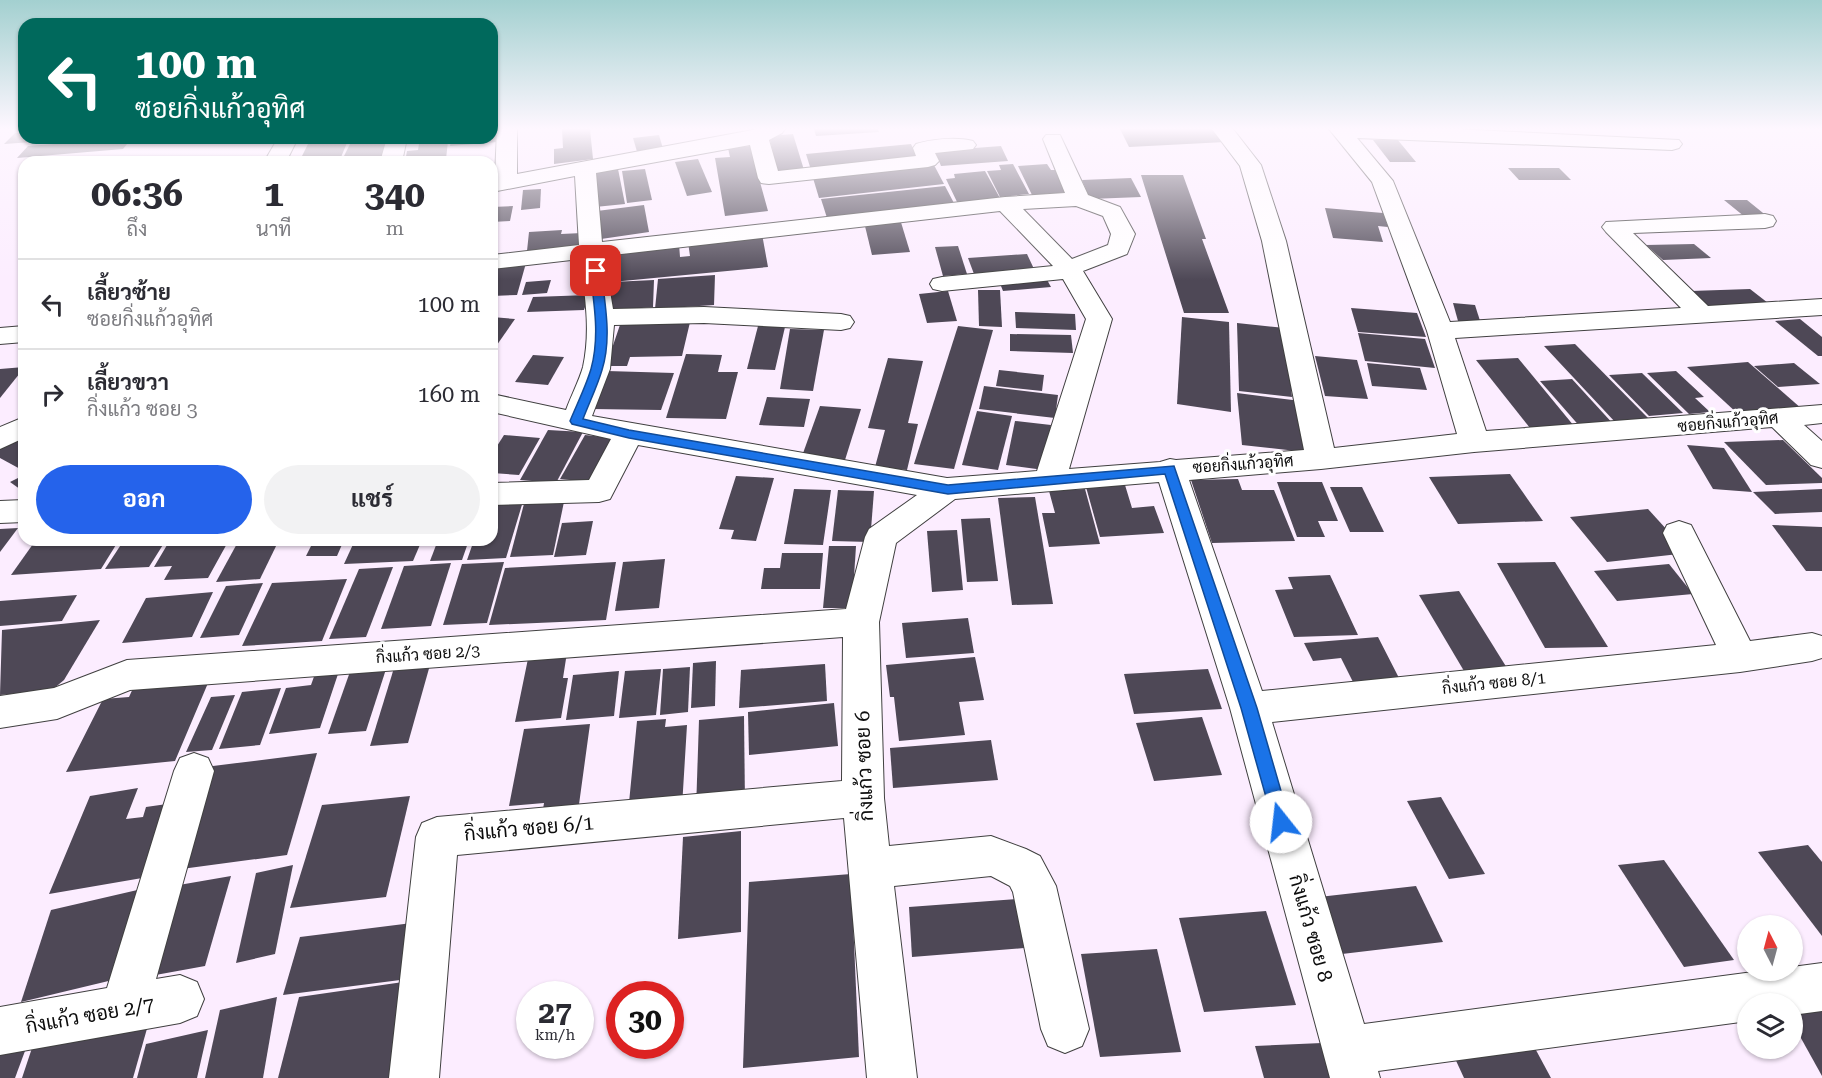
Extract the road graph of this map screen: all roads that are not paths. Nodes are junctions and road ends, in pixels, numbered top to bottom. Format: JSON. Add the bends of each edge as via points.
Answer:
{"nodes":[{"id":1,"x":526,"y":179,"type":"edge"},
{"id":2,"x":586,"y":179,"type":"edge"},
{"id":3,"x":1070,"y":179,"type":"edge"},
{"id":4,"x":1255,"y":179,"type":"edge"},
{"id":5,"x":1381,"y":179,"type":"edge"},
{"id":6,"x":499,"y":184,"type":"edge"},
{"id":7,"x":1079,"y":199,"type":"junction"},
{"id":8,"x":1005,"y":204,"type":"junction"},
{"id":9,"x":1766,"y":221,"type":"dead end"},
{"id":10,"x":591,"y":250,"type":"junction"},
{"id":11,"x":498,"y":261,"type":"edge"},
{"id":12,"x":1069,"y":268,"type":"junction"},
{"id":13,"x":942,"y":284,"type":"dead end"},
{"id":14,"x":1822,"y":308,"type":"edge"},
{"id":15,"x":1702,"y":315,"type":"junction"},
{"id":16,"x":601,"y":317,"type":"junction"},
{"id":17,"x":841,"y":322,"type":"dead end"},
{"id":18,"x":1440,"y":331,"type":"junction"},
{"id":19,"x":18,"y":334,"type":"edge"},
{"id":20,"x":0,"y":336,"type":"edge"},
{"id":21,"x":498,"y":404,"type":"edge"},
{"id":22,"x":1822,"y":414,"type":"edge"},
{"id":23,"x":1779,"y":418,"type":"junction"},
{"id":24,"x":576,"y":421,"type":"junction"},
{"id":25,"x":18,"y":429,"type":"edge"},
{"id":26,"x":629,"y":434,"type":"junction"},
{"id":27,"x":0,"y":439,"type":"edge"},
{"id":28,"x":1474,"y":442,"type":"junction"},
{"id":29,"x":1822,"y":458,"type":"edge"},
{"id":30,"x":1321,"y":459,"type":"junction"},
{"id":31,"x":1170,"y":469,"type":"junction"},
{"id":32,"x":1050,"y":480,"type":"junction"},
{"id":33,"x":948,"y":489,"type":"junction"},
{"id":34,"x":498,"y":494,"type":"edge"},
{"id":35,"x":18,"y":511,"type":"edge"},
{"id":36,"x":0,"y":512,"type":"edge"},
{"id":37,"x":1679,"y":533,"type":"dead end"},
{"id":38,"x":861,"y":622,"type":"junction"},
{"id":39,"x":1812,"y":647,"type":"dead end"},
{"id":40,"x":1740,"y":657,"type":"junction"},
{"id":41,"x":1249,"y":708,"type":"junction"},
{"id":42,"x":0,"y":712,"type":"edge"},
{"id":43,"x":194,"y":771,"type":"dead end"},
{"id":44,"x":863,"y":798,"type":"junction"},
{"id":45,"x":869,"y":868,"type":"junction"},
{"id":46,"x":1822,"y":987,"type":"edge"},
{"id":47,"x":180,"y":999,"type":"dead end"},
{"id":48,"x":124,"y":1009,"type":"junction"},
{"id":49,"x":1065,"y":1029,"type":"dead end"},
{"id":50,"x":0,"y":1031,"type":"edge"},
{"id":51,"x":1351,"y":1064,"type":"edge"},
{"id":52,"x":414,"y":1078,"type":"edge"},
{"id":53,"x":892,"y":1078,"type":"edge"}],
"edges":[{"from":1,"to":6,"type":"street"},
{"from":2,"to":10,"type":"street"},
{"from":3,"to":7,"type":"street"},
{"from":4,"to":30,"type":"street","via":[[1274,241]]},
{"from":5,"to":18,"type":"street"},
{"from":7,"to":8,"type":"street"},
{"from":7,"to":12,"type":"street","via":[[1112,212],[1123,234],[1119,249]]},
{"from":8,"to":10,"type":"street"},
{"from":8,"to":12,"type":"street"},
{"from":9,"to":15,"type":"street","via":[[1614,227]]},
{"from":10,"to":11,"type":"street"},
{"from":10,"to":16,"type":"street"},
{"from":12,"to":13,"type":"street","via":[[1057,273]]},
{"from":12,"to":32,"type":"street","via":[[1099,319]]},
{"from":14,"to":15,"type":"street"},
{"from":15,"to":18,"type":"street"},
{"from":16,"to":17,"type":"street","via":[[705,315]]},
{"from":16,"to":24,"type":"street","via":[[602,340],[596,369]]},
{"from":18,"to":28,"type":"street"},
{"from":19,"to":20,"type":"street"},
{"from":21,"to":24,"type":"street","name":"ซอยกิ่งแก้วอุทิศ"},
{"from":22,"to":23,"type":"street","name":"ซอยกิ่งแก้วอุทิศ"},
{"from":23,"to":28,"type":"street","name":"ซอยกิ่งแก้วอุทิศ"},
{"from":23,"to":29,"type":"street"},
{"from":24,"to":26,"type":"street","name":"ซอยกิ่งแก้วอุทิศ"},
{"from":25,"to":27,"type":"street"},
{"from":26,"to":33,"type":"street","name":"ซอยกิ่งแก้วอุทิศ"},
{"from":26,"to":34,"type":"street","via":[[599,491]]},
{"from":28,"to":30,"type":"street","name":"ซอยกิ่งแก้วอุทิศ"},
{"from":30,"to":31,"type":"street","name":"ซอยกิ่งแก้วอุทิศ"},
{"from":31,"to":32,"type":"street","name":"ซอยกิ่งแก้วอุทิศ"},
{"from":31,"to":41,"type":"street","name":"กิ่งแก้ว ซอย 8"},
{"from":32,"to":33,"type":"street","name":"ซอยกิ่งแก้วอุทิศ"},
{"from":33,"to":38,"type":"street","name":"กิ่งแก้ว ซอย 6","via":[[881,537]]},
{"from":35,"to":36,"type":"street"},
{"from":37,"to":40,"type":"street"},
{"from":38,"to":42,"type":"street","name":"กิ่งแก้ว ซอย 2/3","via":[[127,675],[57,703]]},
{"from":38,"to":44,"type":"street","name":"กิ่งแก้ว ซอย 6"},
{"from":39,"to":40,"type":"street","name":"กิ่งแก้ว ซอย 8/1"},
{"from":40,"to":41,"type":"street","name":"กิ่งแก้ว ซอย 8/1"},
{"from":41,"to":51,"type":"street","name":"กิ่งแก้ว ซอย 8"},
{"from":43,"to":48,"type":"street"},
{"from":44,"to":45,"type":"street","name":"กิ่งแก้ว ซอย 6"},
{"from":44,"to":52,"type":"street","name":"กิ่งแก้ว ซอย 6/1","via":[[437,837]]},
{"from":45,"to":49,"type":"street","via":[[991,856],[1025,871],[1034,886]]},
{"from":45,"to":53,"type":"street","name":"กิ่งแก้ว ซอย 6"},
{"from":46,"to":51,"type":"street"},
{"from":47,"to":48,"type":"street","name":"กิ่งแก้ว ซอย 2/7"},
{"from":48,"to":50,"type":"street","name":"กิ่งแก้ว ซอย 2/7"}]}
